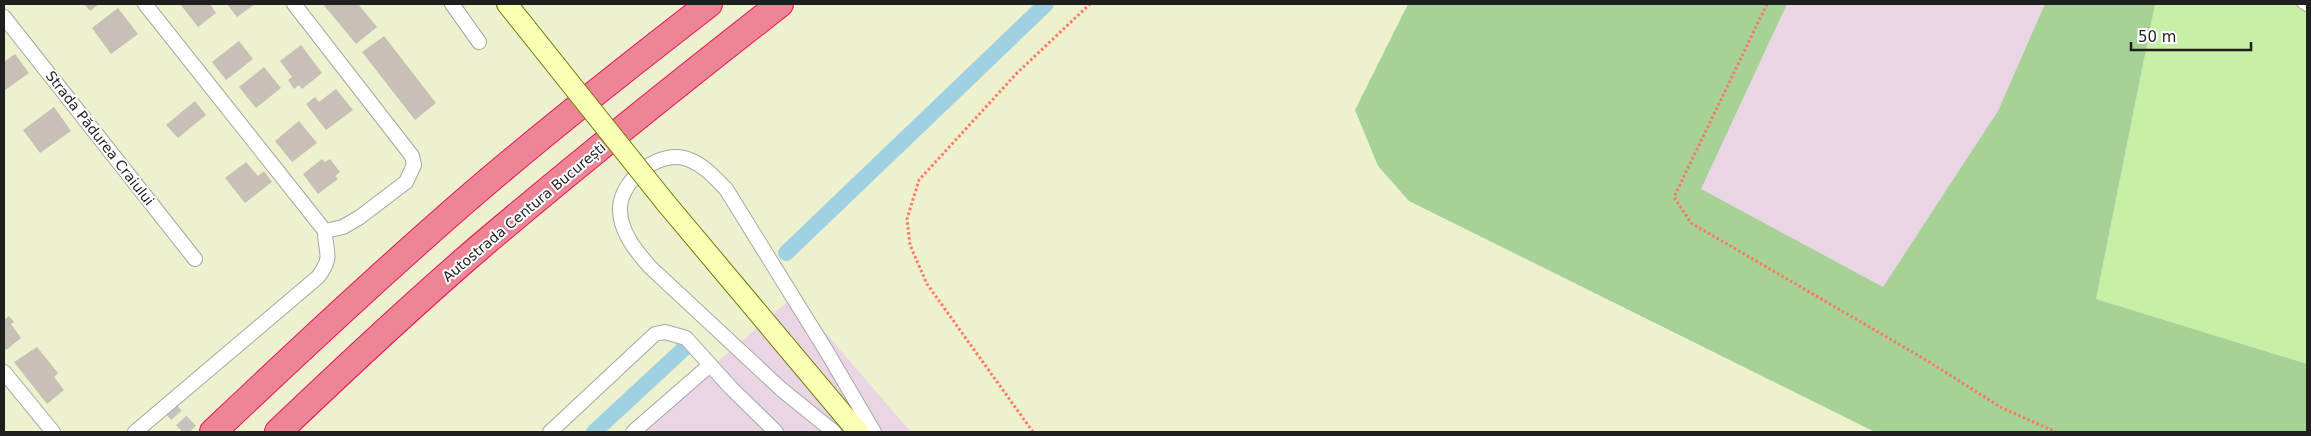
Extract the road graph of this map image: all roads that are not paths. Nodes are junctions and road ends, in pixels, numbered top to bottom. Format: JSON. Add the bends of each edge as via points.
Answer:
{"nodes":[{"id":1,"x":145,"y":4,"type":"edge"},
{"id":2,"x":294,"y":4,"type":"edge"},
{"id":3,"x":452,"y":4,"type":"edge"},
{"id":4,"x":507,"y":4,"type":"edge"},
{"id":5,"x":709,"y":4,"type":"edge"},
{"id":6,"x":780,"y":4,"type":"edge"},
{"id":7,"x":2301,"y":4,"type":"edge"},
{"id":8,"x":2307,"y":8,"type":"edge"},
{"id":9,"x":4,"y":17,"type":"edge"},
{"id":10,"x":479,"y":42,"type":"dead end"},
{"id":11,"x":325,"y":231,"type":"junction"},
{"id":12,"x":195,"y":260,"type":"dead end"},
{"id":13,"x":710,"y":364,"type":"junction"},
{"id":14,"x":4,"y":372,"type":"edge"},
{"id":15,"x":53,"y":432,"type":"edge"},
{"id":16,"x":134,"y":432,"type":"edge"},
{"id":17,"x":213,"y":432,"type":"edge"},
{"id":18,"x":278,"y":432,"type":"edge"},
{"id":19,"x":550,"y":432,"type":"edge"},
{"id":20,"x":635,"y":432,"type":"edge"},
{"id":21,"x":776,"y":432,"type":"edge"},
{"id":22,"x":834,"y":432,"type":"edge"},
{"id":23,"x":858,"y":432,"type":"edge"},
{"id":24,"x":874,"y":432,"type":"edge"}],
"edges":[{"from":1,"to":11,"type":"street"},
{"from":2,"to":11,"type":"street","via":[[412,156],[414,165],[406,182],[360,218],[343,227]]},
{"from":3,"to":10,"type":"street"},
{"from":4,"to":23,"type":"main road","bridge":true,"via":[[665,202]]},
{"from":5,"to":17,"type":"highway","via":[[613,78],[451,213]]},
{"from":6,"to":18,"type":"highway","name":"Autostrada Centura București","via":[[642,112],[480,247]]},
{"from":7,"to":8,"type":"lane"},
{"from":9,"to":12,"type":"street","name":"Strada Pădurea Craiului"},
{"from":11,"to":16,"type":"street","via":[[329,255],[318,277]]},
{"from":13,"to":19,"type":"street","via":[[686,338],[665,332],[655,334]]},
{"from":13,"to":20,"type":"street"},
{"from":13,"to":21,"type":"street"},
{"from":14,"to":15,"type":"street"},
{"from":22,"to":24,"type":"street","via":[[781,389],[632,248],[620,207],[626,188],[650,165],[663,158],[690,159],[726,189]]}]}
